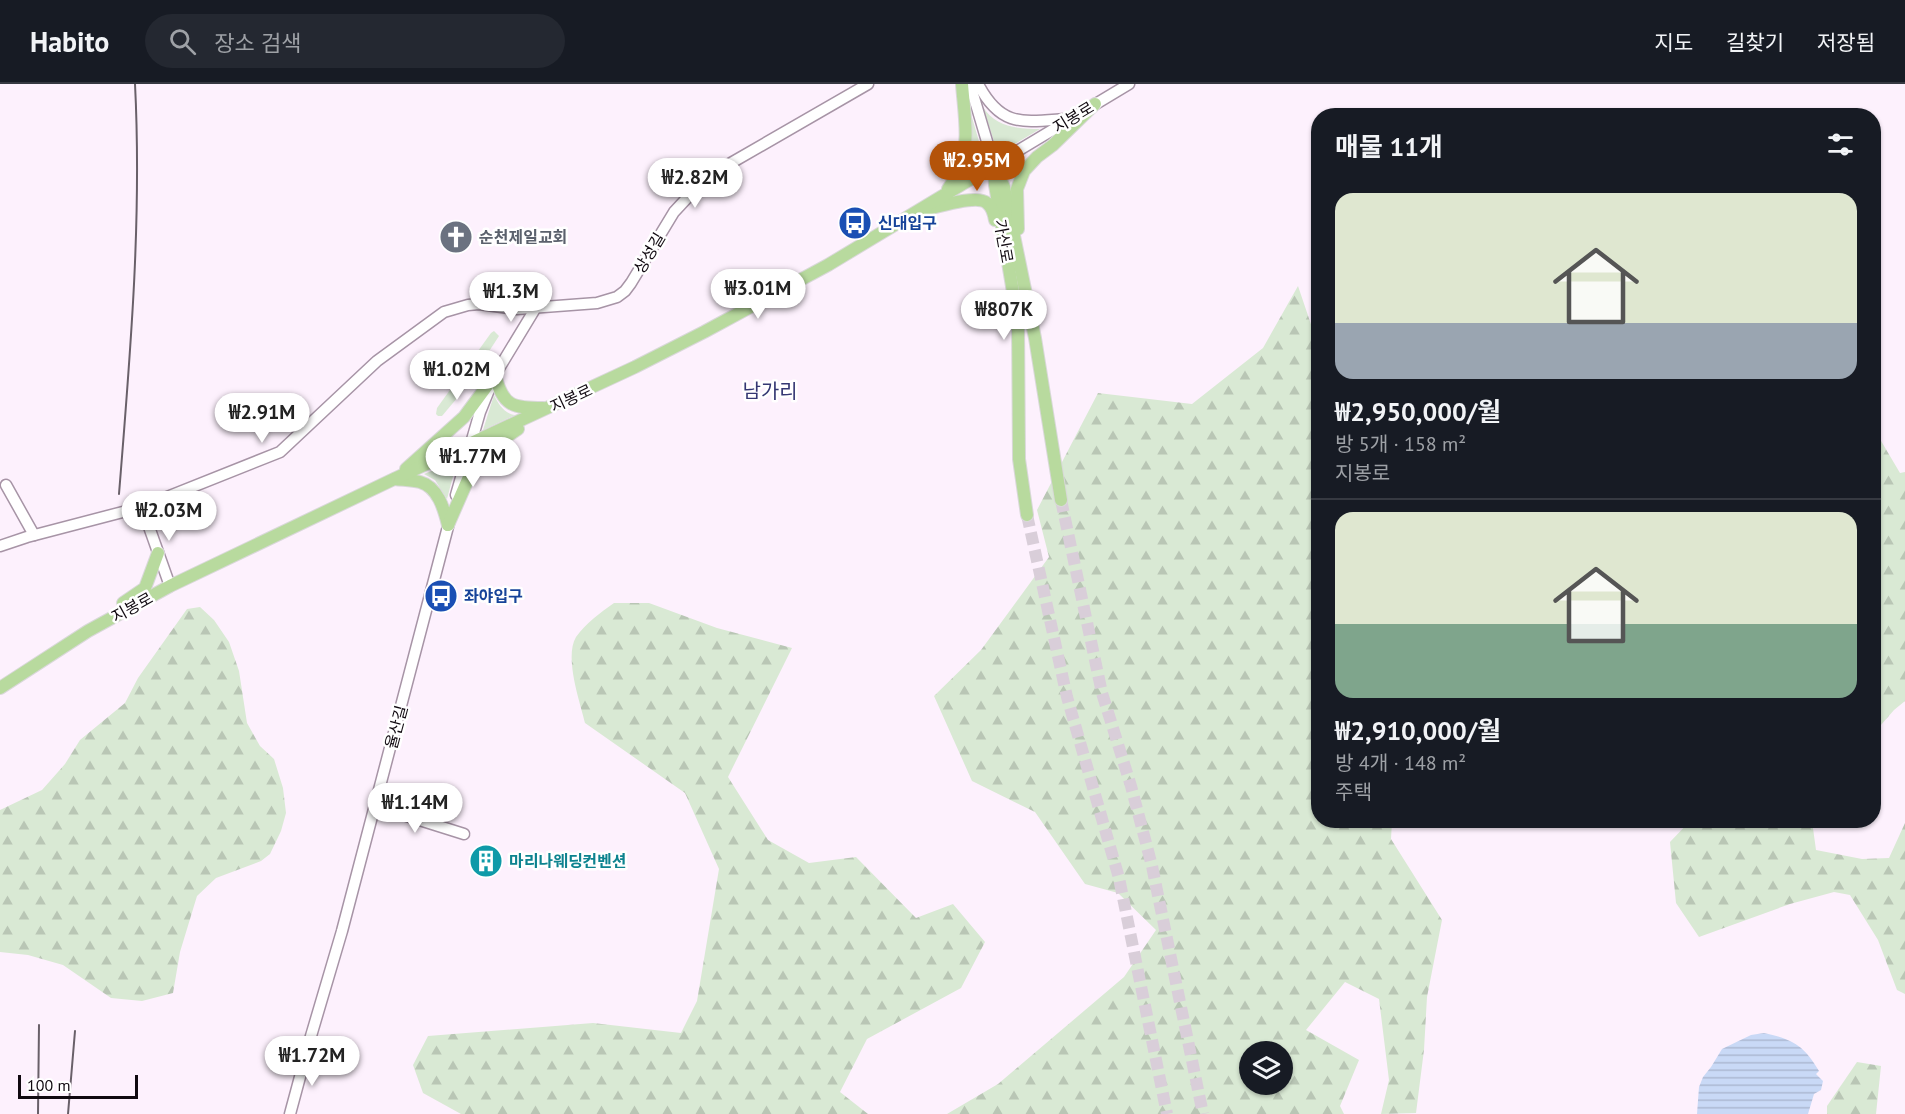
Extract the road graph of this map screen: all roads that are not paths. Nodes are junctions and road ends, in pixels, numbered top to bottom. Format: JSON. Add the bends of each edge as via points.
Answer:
{"nodes":[{"id":1,"x":868,"y":84,"type":"edge"},
{"id":2,"x":962,"y":84,"type":"edge"},
{"id":3,"x":970,"y":84,"type":"edge"},
{"id":4,"x":978,"y":84,"type":"edge"},
{"id":5,"x":1129,"y":84,"type":"edge"},
{"id":6,"x":1095,"y":104,"type":"junction"},
{"id":7,"x":1070,"y":119,"type":"junction"},
{"id":8,"x":994,"y":165,"type":"junction"},
{"id":9,"x":945,"y":193,"type":"junction"},
{"id":10,"x":914,"y":212,"type":"junction"},
{"id":11,"x":1016,"y":276,"type":"junction"},
{"id":12,"x":535,"y":309,"type":"junction"},
{"id":13,"x":495,"y":375,"type":"junction"},
{"id":14,"x":549,"y":408,"type":"junction"},
{"id":15,"x":471,"y":444,"type":"junction"},
{"id":16,"x":394,"y":479,"type":"junction"},
{"id":17,"x":6,"y":485,"type":"dead end"},
{"id":18,"x":1061,"y":500,"type":"tunnel mouth"},
{"id":19,"x":142,"y":507,"type":"junction"},
{"id":20,"x":1027,"y":515,"type":"tunnel mouth"},
{"id":21,"x":448,"y":525,"type":"junction"},
{"id":22,"x":34,"y":535,"type":"junction"},
{"id":23,"x":0,"y":546,"type":"edge"},
{"id":24,"x":158,"y":553,"type":"junction"},
{"id":25,"x":170,"y":586,"type":"junction"},
{"id":26,"x":96,"y":626,"type":"junction"},
{"id":27,"x":0,"y":688,"type":"edge"},
{"id":28,"x":375,"y":806,"type":"junction"},
{"id":29,"x":464,"y":834,"type":"dead end"},
{"id":30,"x":290,"y":1114,"type":"edge"}],
"edges":[{"from":1,"to":12,"type":"street","name":"상성길","via":[[700,184],[674,212],[631,283],[617,297],[597,303]]},
{"from":2,"to":9,"type":"main road","via":[[965,153]]},
{"from":3,"to":8,"type":"street"},
{"from":4,"to":7,"type":"street","via":[[995,110],[1009,118],[1030,122]]},
{"from":5,"to":6,"type":"street","name":"지봉로"},
{"from":6,"to":7,"type":"street","name":"지봉로"},
{"from":6,"to":11,"type":"main road","via":[[1029,164],[1020,179]]},
{"from":7,"to":8,"type":"street","name":"지봉로"},
{"from":8,"to":9,"type":"main road","name":"지봉로"},
{"from":8,"to":11,"type":"main road","name":"가산로","via":[[1004,188]]},
{"from":9,"to":10,"type":"main road","name":"지봉로"},
{"from":10,"to":11,"type":"main road","via":[[968,200],[986,201]]},
{"from":10,"to":14,"type":"main road","name":"지봉로","via":[[750,308]]},
{"from":11,"to":18,"type":"main road","name":"가산로","via":[[1035,338]]},
{"from":11,"to":20,"type":"main road","name":"가산로","via":[[1019,459]]},
{"from":12,"to":13,"type":"street","name":"율산길"},
{"from":12,"to":19,"type":"street","name":"상성길","via":[[479,304],[444,312],[377,361],[280,452]]},
{"from":13,"to":14,"type":"main road","via":[[502,397],[515,407]]},
{"from":13,"to":15,"type":"street","name":"율산길"},
{"from":13,"to":16,"type":"main road","via":[[464,417]]},
{"from":14,"to":15,"type":"main road","name":"지봉로"},
{"from":14,"to":21,"type":"main road","via":[[481,457],[466,480]]},
{"from":15,"to":16,"type":"main road","name":"지봉로"},
{"from":15,"to":21,"type":"street","name":"율산길"},
{"from":16,"to":21,"type":"main road","via":[[429,486],[443,506]]},
{"from":16,"to":25,"type":"main road","name":"지봉로"},
{"from":17,"to":22,"type":"street"},
{"from":19,"to":22,"type":"street","name":"상성길"},
{"from":19,"to":24,"type":"street"},
{"from":21,"to":28,"type":"street","name":"율산길"},
{"from":22,"to":23,"type":"street","name":"상성길"},
{"from":24,"to":25,"type":"street"},
{"from":24,"to":26,"type":"main road","via":[[145,588]]},
{"from":25,"to":26,"type":"main road","name":"지봉로"},
{"from":26,"to":27,"type":"main road","name":"지봉로"},
{"from":28,"to":29,"type":"street"},
{"from":28,"to":30,"type":"street","name":"율산길"}]}
